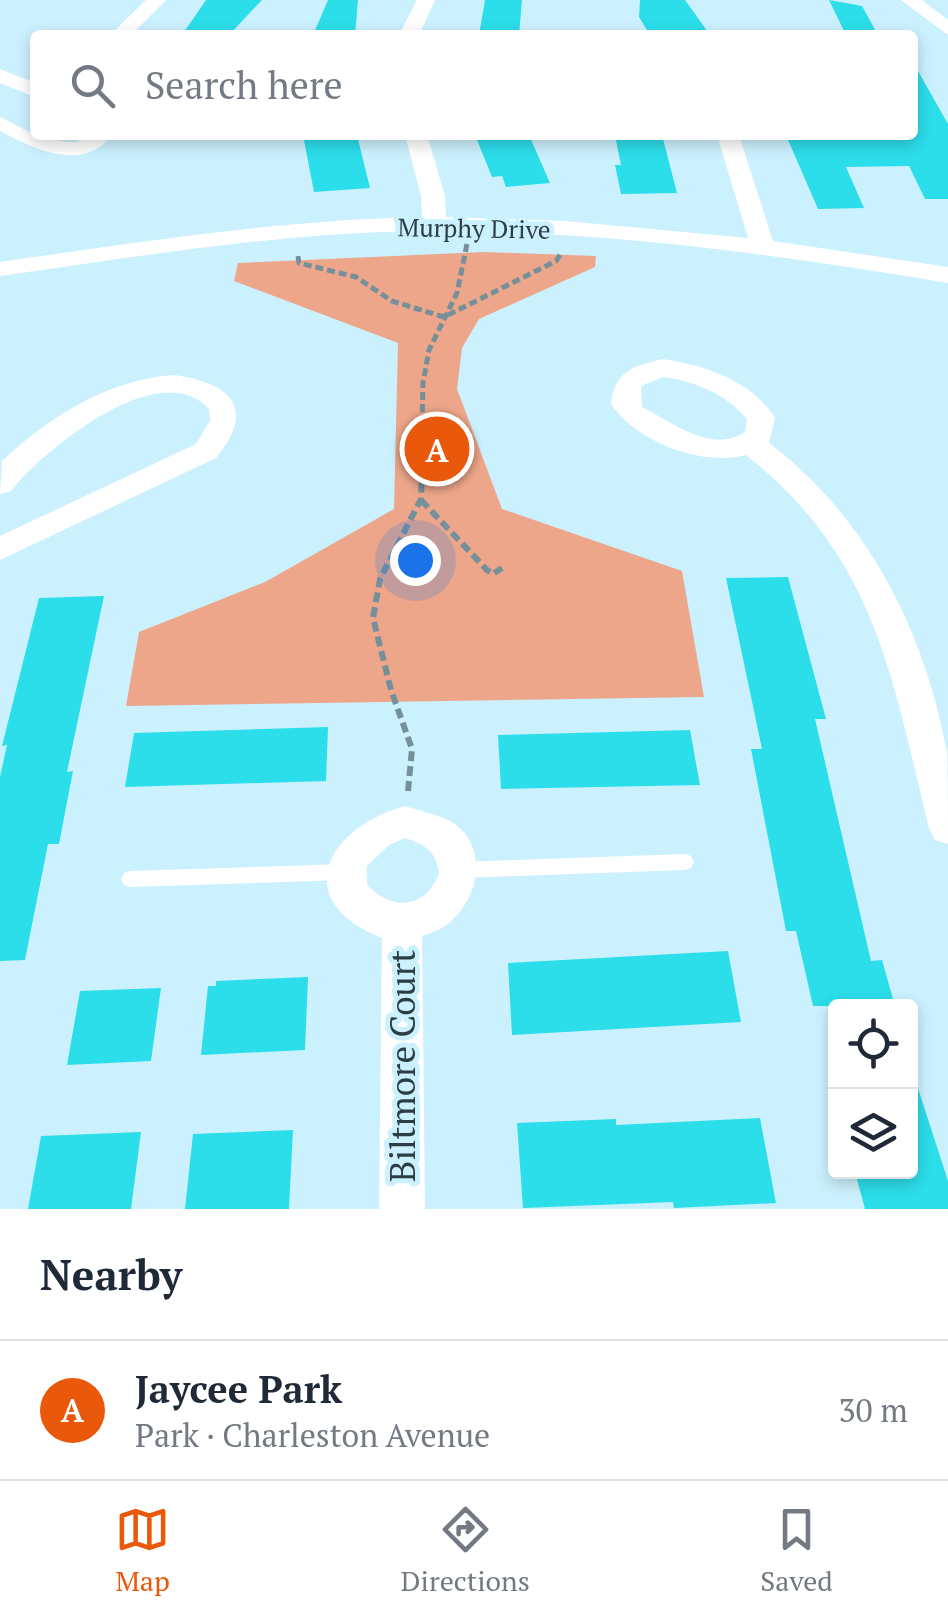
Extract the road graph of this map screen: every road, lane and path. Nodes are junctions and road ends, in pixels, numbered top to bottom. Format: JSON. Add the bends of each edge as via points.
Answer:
{"nodes":[{"id":1,"x":157,"y":0,"type":"edge"},
{"id":2,"x":426,"y":0,"type":"edge"},
{"id":3,"x":910,"y":0,"type":"edge"},
{"id":4,"x":948,"y":29,"type":"edge"},
{"id":5,"x":125,"y":30,"type":"edge"},
{"id":6,"x":411,"y":30,"type":"edge"},
{"id":7,"x":0,"y":74,"type":"edge"},
{"id":8,"x":30,"y":85,"type":"edge"},
{"id":9,"x":30,"y":87,"type":"edge"},
{"id":10,"x":0,"y":96,"type":"edge"},
{"id":11,"x":0,"y":122,"type":"edge"},
{"id":12,"x":30,"y":137,"type":"edge"},
{"id":13,"x":36,"y":140,"type":"edge"},
{"id":14,"x":98,"y":140,"type":"edge"},
{"id":15,"x":417,"y":140,"type":"edge"},
{"id":16,"x":730,"y":140,"type":"edge"},
{"id":17,"x":434,"y":224,"type":"junction"},
{"id":18,"x":467,"y":236,"type":"dead end"},
{"id":19,"x":762,"y":245,"type":"junction"},
{"id":20,"x":562,"y":252,"type":"dead end"},
{"id":21,"x":298,"y":256,"type":"dead end"},
{"id":22,"x":0,"y":269,"type":"edge"},
{"id":23,"x":948,"y":275,"type":"edge"},
{"id":24,"x":444,"y":317,"type":"junction"},
{"id":25,"x":751,"y":444,"type":"dead end"},
{"id":26,"x":0,"y":484,"type":"edge"},
{"id":27,"x":420,"y":500,"type":"junction"},
{"id":28,"x":0,"y":550,"type":"edge"},
{"id":29,"x":502,"y":568,"type":"dead end"},
{"id":30,"x":405,"y":822,"type":"junction"},
{"id":31,"x":948,"y":828,"type":"edge"},
{"id":32,"x":685,"y":862,"type":"dead end"},
{"id":33,"x":460,"y":870,"type":"junction"},
{"id":34,"x":348,"y":872,"type":"junction"},
{"id":35,"x":130,"y":879,"type":"dead end"},
{"id":36,"x":402,"y":922,"type":"junction"},
{"id":37,"x":402,"y":1209,"type":"edge"}],
"edges":[{"from":1,"to":5,"type":"street"},
{"from":2,"to":6,"type":"street"},
{"from":3,"to":4,"type":"street"},
{"from":7,"to":8,"type":"street"},
{"from":9,"to":10,"type":"street"},
{"from":11,"to":12,"type":"street"},
{"from":13,"to":14,"type":"street","via":[[76,148]]},
{"from":15,"to":17,"type":"street"},
{"from":16,"to":19,"type":"street"},
{"from":17,"to":19,"type":"street","name":"Murphy Drive"},
{"from":17,"to":22,"type":"street","name":"Murphy Drive","via":[[211,240]]},
{"from":18,"to":24,"type":"path","via":[[457,293]]},
{"from":19,"to":23,"type":"street","name":"Murphy Drive"},
{"from":20,"to":24,"type":"path"},
{"from":21,"to":24,"type":"path","via":[[307,268],[356,277],[392,301]]},
{"from":24,"to":27,"type":"path","via":[[423,383]]},
{"from":25,"to":31,"type":"street","via":[[816,500],[866,568],[901,653]]},
{"from":26,"to":28,"type":"street","via":[[66,423],[135,390],[192,386],[226,413],[218,440],[206,452]]},
{"from":27,"to":29,"type":"path","via":[[487,570]]},
{"from":27,"to":30,"type":"path","via":[[380,579],[373,618],[412,749]]},
{"from":30,"to":33,"type":"street","via":[[444,836]]},
{"from":30,"to":34,"type":"street","via":[[366,836]]},
{"from":32,"to":33,"type":"lane"},
{"from":33,"to":36,"type":"street","name":"Biltmore Court","via":[[443,906]]},
{"from":34,"to":35,"type":"lane"},
{"from":34,"to":36,"type":"street","name":"Biltmore Court","via":[[362,908]]},
{"from":36,"to":37,"type":"street","name":"Biltmore Court"}]}
